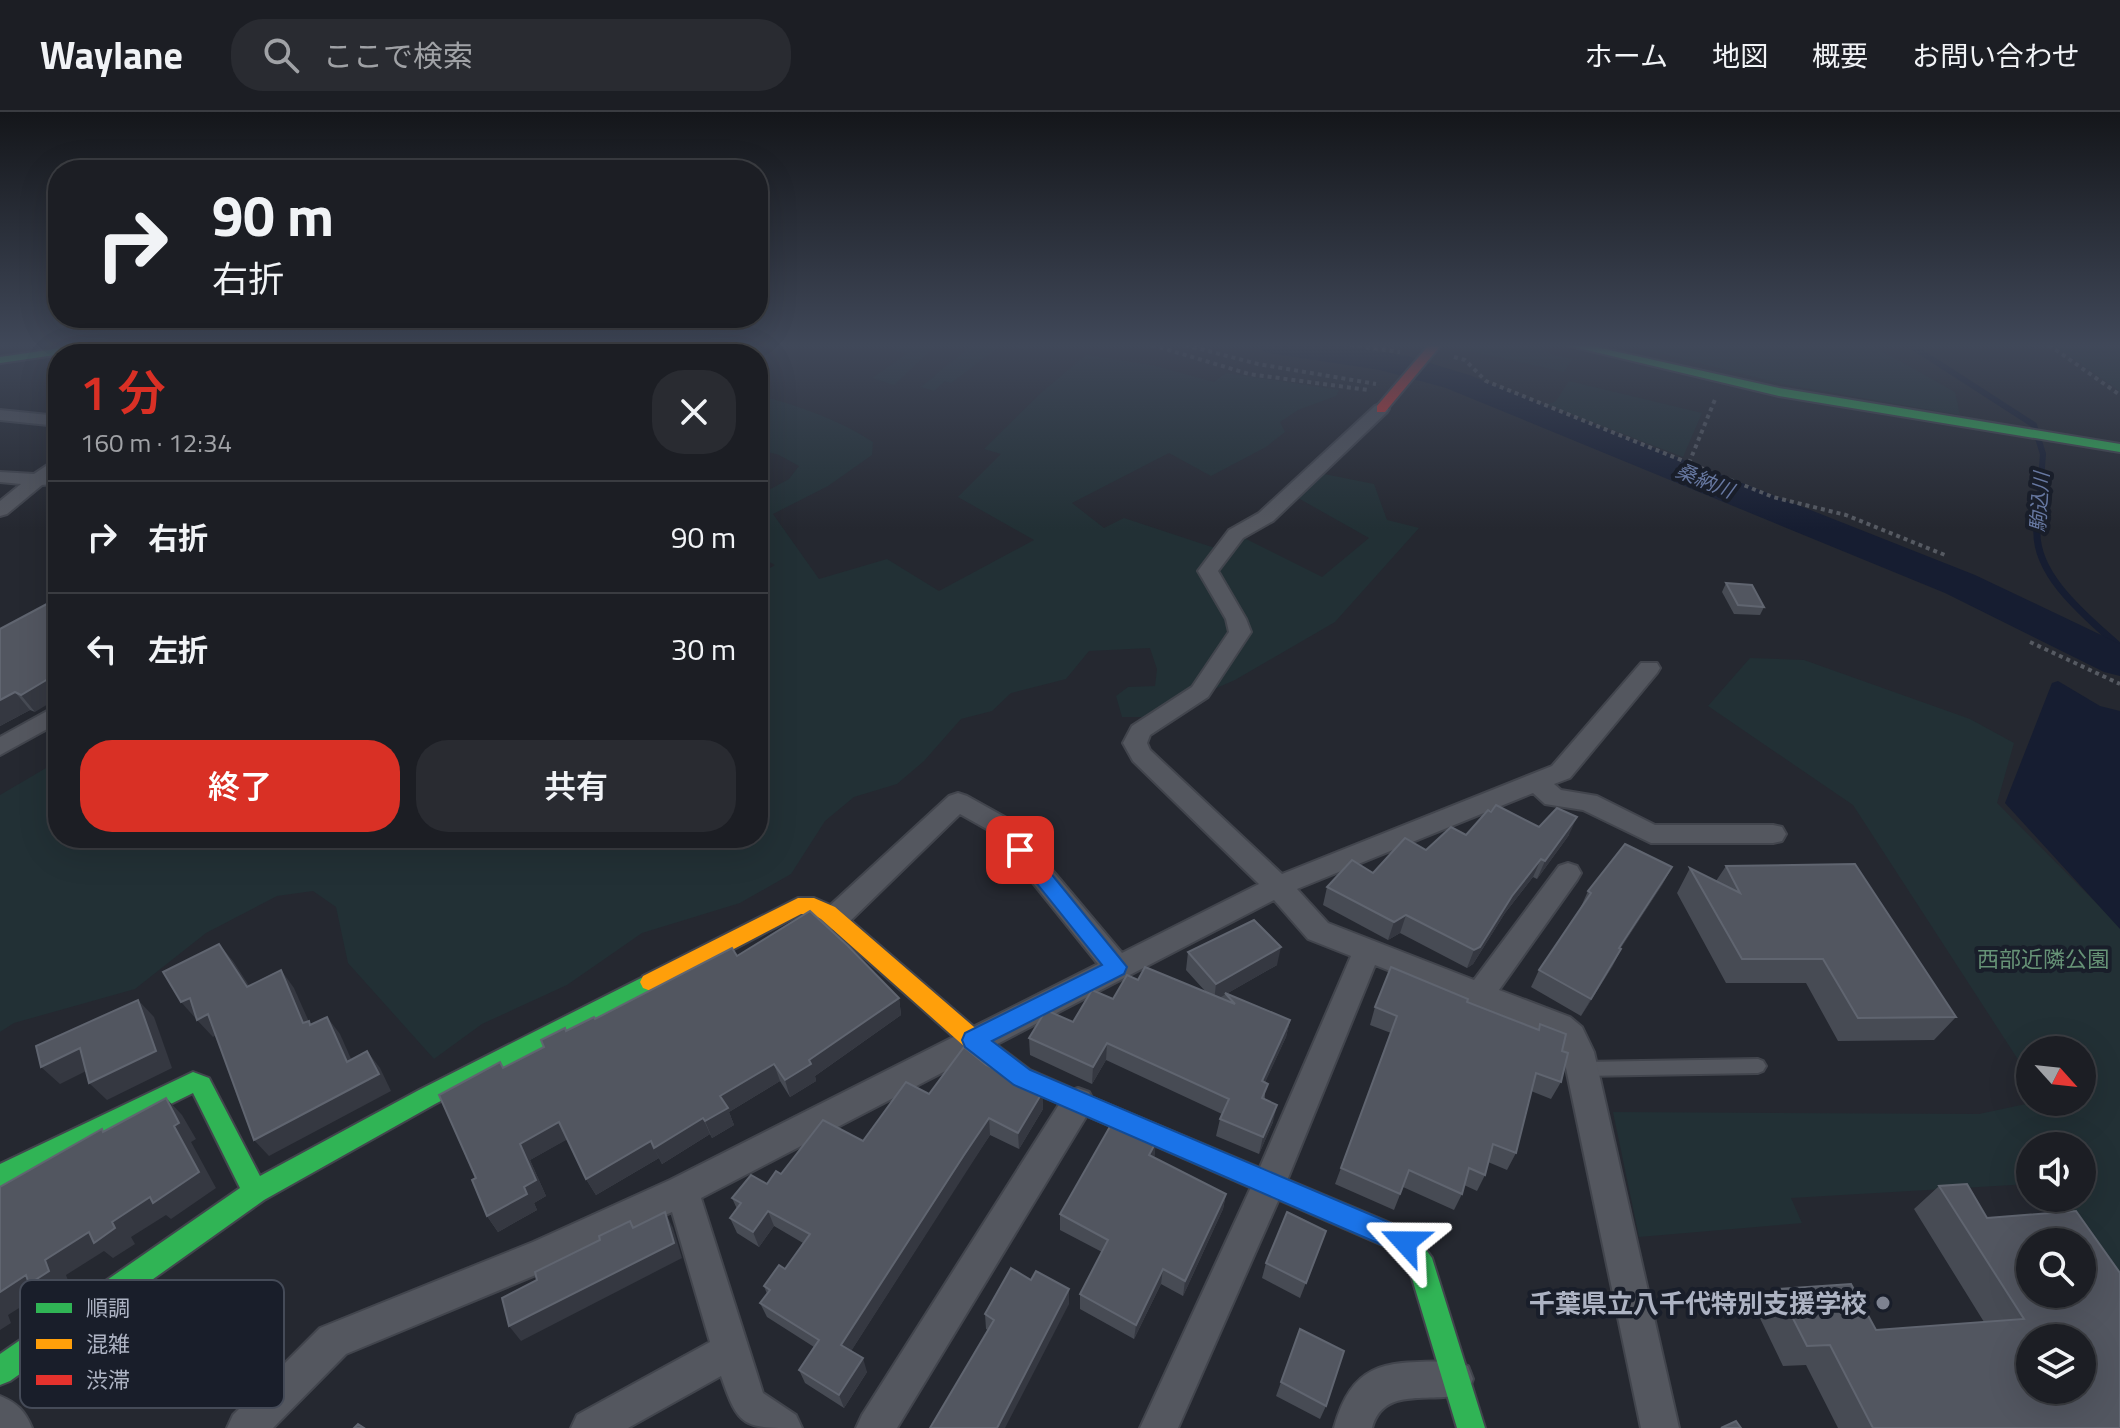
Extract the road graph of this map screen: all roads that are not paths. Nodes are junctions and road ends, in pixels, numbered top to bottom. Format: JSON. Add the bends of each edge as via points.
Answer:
{"nodes":[{"id":1,"x":1380,"y":406,"type":"edge"},
{"id":2,"x":1854,"y":406,"type":"edge"},
{"id":3,"x":0,"y":415,"type":"edge"},
{"id":4,"x":48,"y":420,"type":"edge"},
{"id":5,"x":2120,"y":448,"type":"edge"},
{"id":6,"x":48,"y":470,"type":"edge"},
{"id":7,"x":0,"y":477,"type":"edge"},
{"id":8,"x":36,"y":479,"type":"junction"},
{"id":9,"x":48,"y":480,"type":"edge"},
{"id":10,"x":0,"y":510,"type":"edge"},
{"id":11,"x":1649,"y":668,"type":"dead end"},
{"id":12,"x":48,"y":719,"type":"edge"},
{"id":13,"x":0,"y":747,"type":"edge"},
{"id":14,"x":1537,"y":782,"type":"junction"},
{"id":15,"x":1773,"y":834,"type":"dead end"},
{"id":16,"x":1568,"y":873,"type":"dead end"},
{"id":17,"x":1278,"y":886,"type":"junction"},
{"id":18,"x":834,"y":919,"type":"junction"},
{"id":19,"x":1367,"y":952,"type":"junction"},
{"id":20,"x":1117,"y":967,"type":"junction"},
{"id":21,"x":1479,"y":995,"type":"junction"},
{"id":22,"x":973,"y":1040,"type":"junction"},
{"id":23,"x":1758,"y":1066,"type":"dead end"},
{"id":24,"x":1583,"y":1069,"type":"junction"},
{"id":25,"x":1078,"y":1102,"type":"junction"},
{"id":26,"x":0,"y":1176,"type":"edge"},
{"id":27,"x":1270,"y":1183,"type":"junction"},
{"id":28,"x":682,"y":1191,"type":"junction"},
{"id":29,"x":255,"y":1192,"type":"junction"},
{"id":30,"x":130,"y":1280,"type":"edge"},
{"id":31,"x":730,"y":1351,"type":"junction"},
{"id":32,"x":20,"y":1357,"type":"edge"},
{"id":33,"x":0,"y":1371,"type":"edge"},
{"id":34,"x":1455,"y":1379,"type":"junction"},
{"id":35,"x":284,"y":1390,"type":"edge"},
{"id":36,"x":266,"y":1408,"type":"edge"},
{"id":37,"x":0,"y":1415,"type":"edge"},
{"id":38,"x":13,"y":1428,"type":"edge"},
{"id":39,"x":246,"y":1428,"type":"edge"},
{"id":40,"x":590,"y":1428,"type":"edge"},
{"id":41,"x":783,"y":1428,"type":"edge"},
{"id":42,"x":875,"y":1428,"type":"edge"},
{"id":43,"x":1159,"y":1428,"type":"edge"},
{"id":44,"x":1353,"y":1428,"type":"edge"},
{"id":45,"x":1471,"y":1428,"type":"edge"},
{"id":46,"x":1660,"y":1428,"type":"edge"}],
"edges":[{"from":1,"to":17,"type":"street","via":[[1266,517],[1236,534],[1208,571],[1240,632],[1200,692],[1140,731],[1135,743],[1141,755]]},
{"from":2,"to":5,"type":"street"},
{"from":3,"to":4,"type":"street"},
{"from":6,"to":8,"type":"street"},
{"from":7,"to":8,"type":"street"},
{"from":8,"to":9,"type":"street"},
{"from":8,"to":10,"type":"street"},
{"from":11,"to":14,"type":"street","via":[[1561,772]]},
{"from":12,"to":13,"type":"street"},
{"from":14,"to":15,"type":"street","via":[[1554,798],[1588,802],[1651,834]]},
{"from":14,"to":17,"type":"street"},
{"from":16,"to":21,"type":"street"},
{"from":17,"to":19,"type":"street","via":[[1318,931]]},
{"from":17,"to":20,"type":"street"},
{"from":18,"to":20,"type":"street","via":[[958,802],[1001,826]]},
{"from":18,"to":22,"type":"street"},
{"from":18,"to":29,"type":"street","via":[[814,906],[798,906]]},
{"from":19,"to":21,"type":"street"},
{"from":19,"to":27,"type":"street"},
{"from":20,"to":22,"type":"street"},
{"from":21,"to":24,"type":"street","via":[[1560,1026],[1572,1036]]},
{"from":22,"to":25,"type":"street","via":[[1022,1077]]},
{"from":22,"to":28,"type":"street"},
{"from":23,"to":24,"type":"lane"},
{"from":24,"to":46,"type":"street"},
{"from":25,"to":27,"type":"street"},
{"from":25,"to":42,"type":"street"},
{"from":26,"to":29,"type":"street","via":[[193,1082],[201,1085]]},
{"from":27,"to":34,"type":"street","via":[[1405,1242],[1419,1258]]},
{"from":27,"to":43,"type":"street"},
{"from":28,"to":31,"type":"street"},
{"from":28,"to":35,"type":"street","via":[[333,1341]]},
{"from":29,"to":30,"type":"street"},
{"from":31,"to":40,"type":"street"},
{"from":31,"to":41,"type":"street","via":[[748,1405]]},
{"from":32,"to":33,"type":"street"},
{"from":34,"to":44,"type":"street","via":[[1386,1383],[1366,1393],[1355,1411]]},
{"from":34,"to":45,"type":"street"},
{"from":36,"to":39,"type":"street"},
{"from":37,"to":38,"type":"street"}]}
